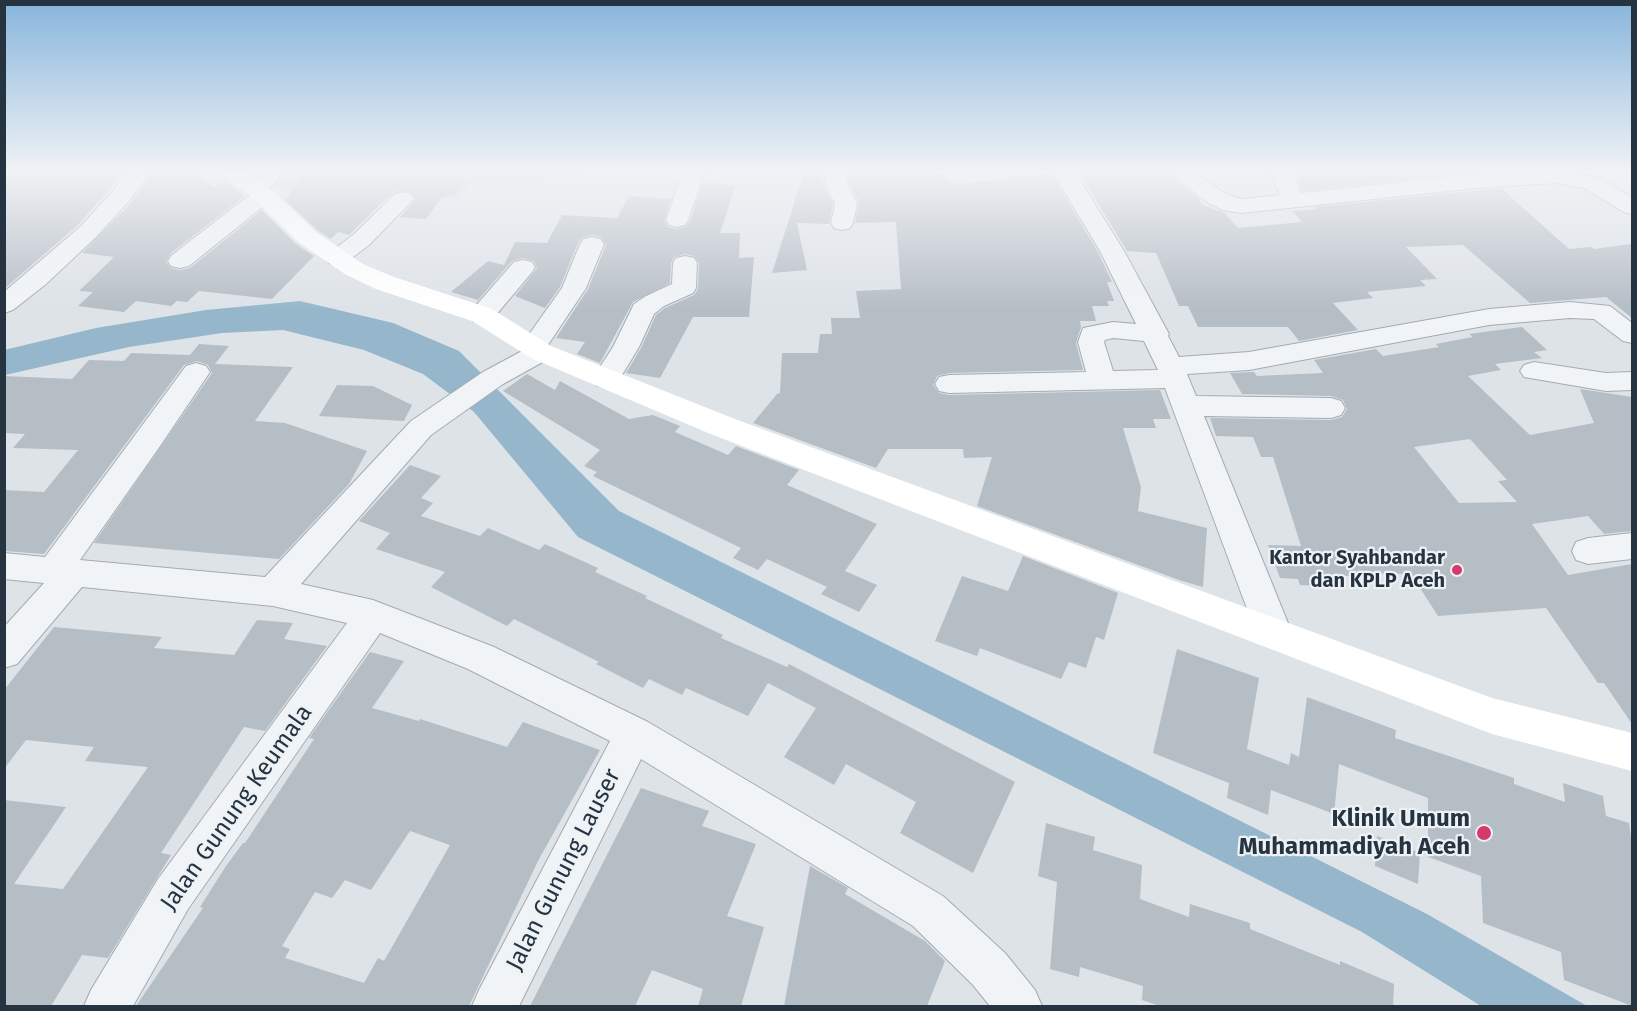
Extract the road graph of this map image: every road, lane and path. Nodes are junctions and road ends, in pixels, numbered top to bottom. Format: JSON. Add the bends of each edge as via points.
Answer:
{"nodes":[{"id":1,"x":103,"y":216,"type":"edge"},
{"id":2,"x":231,"y":216,"type":"edge"},
{"id":3,"x":291,"y":216,"type":"edge"},
{"id":4,"x":386,"y":216,"type":"edge"},
{"id":5,"x":678,"y":216,"type":"edge"},
{"id":6,"x":843,"y":216,"type":"edge"},
{"id":7,"x":1091,"y":216,"type":"edge"},
{"id":8,"x":677,"y":220,"type":"dead end"},
{"id":9,"x":842,"y":223,"type":"dead end"},
{"id":10,"x":592,"y":244,"type":"dead end"},
{"id":11,"x":337,"y":258,"type":"junction"},
{"id":12,"x":180,"y":261,"type":"dead end"},
{"id":13,"x":685,"y":263,"type":"dead end"},
{"id":14,"x":523,"y":267,"type":"dead end"},
{"id":15,"x":4,"y":305,"type":"edge"},
{"id":16,"x":482,"y":315,"type":"junction"},
{"id":17,"x":1156,"y":334,"type":"junction"},
{"id":18,"x":1632,"y":335,"type":"edge"},
{"id":19,"x":537,"y":349,"type":"junction"},
{"id":20,"x":1534,"y":371,"type":"dead end"},
{"id":21,"x":196,"y":372,"type":"dead end"},
{"id":22,"x":1173,"y":373,"type":"junction"},
{"id":23,"x":606,"y":379,"type":"junction"},
{"id":24,"x":1101,"y":381,"type":"junction"},
{"id":25,"x":1632,"y":381,"type":"edge"},
{"id":26,"x":949,"y":384,"type":"dead end"},
{"id":27,"x":1186,"y":406,"type":"junction"},
{"id":28,"x":1331,"y":408,"type":"dead end"},
{"id":29,"x":1632,"y":546,"type":"edge"},
{"id":30,"x":1588,"y":551,"type":"dead end"},
{"id":31,"x":4,"y":566,"type":"edge"},
{"id":32,"x":64,"y":571,"type":"junction"},
{"id":33,"x":273,"y":592,"type":"junction"},
{"id":34,"x":373,"y":615,"type":"junction"},
{"id":35,"x":1274,"y":633,"type":"junction"},
{"id":36,"x":4,"y":653,"type":"edge"},
{"id":37,"x":634,"y":734,"type":"junction"},
{"id":38,"x":1632,"y":752,"type":"edge"},
{"id":39,"x":107,"y":1006,"type":"edge"},
{"id":40,"x":495,"y":1006,"type":"edge"},
{"id":41,"x":1019,"y":1006,"type":"edge"}],
"edges":[{"from":1,"to":15,"type":"street"},
{"from":2,"to":12,"type":"street"},
{"from":3,"to":11,"type":"street","via":[[307,237]]},
{"from":4,"to":11,"type":"street"},
{"from":5,"to":8,"type":"street"},
{"from":6,"to":9,"type":"street"},
{"from":7,"to":17,"type":"street"},
{"from":10,"to":19,"type":"street","via":[[574,288]]},
{"from":11,"to":16,"type":"street","via":[[385,282]]},
{"from":13,"to":23,"type":"street","via":[[684,288],[643,310]]},
{"from":14,"to":16,"type":"street"},
{"from":16,"to":19,"type":"street"},
{"from":17,"to":22,"type":"street"},
{"from":17,"to":24,"type":"street","via":[[1113,330],[1092,334]]},
{"from":18,"to":22,"type":"street","via":[[1600,312],[1570,310],[1489,317]]},
{"from":19,"to":23,"type":"street"},
{"from":19,"to":33,"type":"street","via":[[421,428]]},
{"from":20,"to":25,"type":"street","via":[[1606,382]]},
{"from":21,"to":32,"type":"street"},
{"from":22,"to":24,"type":"street"},
{"from":22,"to":27,"type":"street"},
{"from":23,"to":35,"type":"street"},
{"from":24,"to":26,"type":"street"},
{"from":27,"to":28,"type":"street"},
{"from":27,"to":35,"type":"street"},
{"from":29,"to":30,"type":"street"},
{"from":31,"to":32,"type":"street"},
{"from":32,"to":33,"type":"street"},
{"from":32,"to":36,"type":"street"},
{"from":33,"to":34,"type":"street"},
{"from":34,"to":37,"type":"street","via":[[481,658]]},
{"from":34,"to":39,"type":"street","name":"Jalan Gunung Keumala","via":[[173,894]]},
{"from":35,"to":38,"type":"street","via":[[1492,716]]},
{"from":37,"to":40,"type":"street","name":"Jalan Gunung Lauser"},
{"from":37,"to":41,"type":"street","via":[[928,910],[990,969]]}]}
